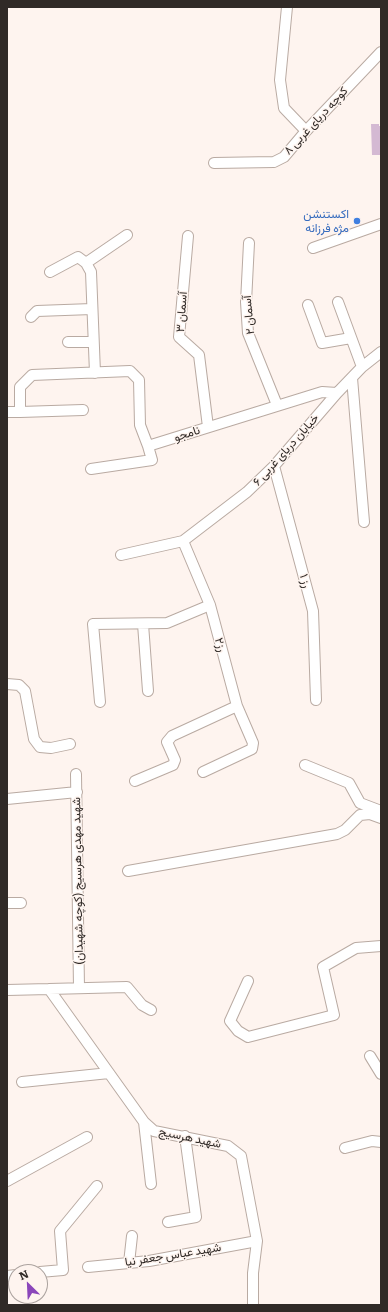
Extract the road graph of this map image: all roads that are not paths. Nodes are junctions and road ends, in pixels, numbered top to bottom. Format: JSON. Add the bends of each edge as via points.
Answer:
{"nodes":[{"id":1,"x":287,"y":7,"type":"edge"},
{"id":2,"x":381,"y":52,"type":"edge"},
{"id":3,"x":306,"y":131,"type":"junction"},
{"id":4,"x":214,"y":163,"type":"dead end"},
{"id":5,"x":381,"y":224,"type":"edge"},
{"id":6,"x":127,"y":235,"type":"dead end"},
{"id":7,"x":188,"y":236,"type":"dead end"},
{"id":8,"x":248,"y":244,"type":"dead end"},
{"id":9,"x":313,"y":248,"type":"dead end"},
{"id":10,"x":86,"y":263,"type":"junction"},
{"id":11,"x":50,"y":272,"type":"dead end"},
{"id":12,"x":338,"y":302,"type":"dead end"},
{"id":13,"x":308,"y":305,"type":"dead end"},
{"id":14,"x":92,"y":309,"type":"junction"},
{"id":15,"x":31,"y":317,"type":"dead end"},
{"id":16,"x":352,"y":338,"type":"junction"},
{"id":17,"x":68,"y":342,"type":"dead end"},
{"id":18,"x":93,"y":342,"type":"junction"},
{"id":19,"x":381,"y":352,"type":"edge"},
{"id":20,"x":362,"y":367,"type":"junction"},
{"id":21,"x":95,"y":372,"type":"junction"},
{"id":22,"x":352,"y":378,"type":"junction"},
{"id":23,"x":337,"y":393,"type":"junction"},
{"id":24,"x":277,"y":405,"type":"junction"},
{"id":25,"x":83,"y":410,"type":"dead end"},
{"id":26,"x":7,"y":412,"type":"edge"},
{"id":27,"x":20,"y":412,"type":"junction"},
{"id":28,"x":208,"y":427,"type":"junction"},
{"id":29,"x":148,"y":446,"type":"junction"},
{"id":30,"x":274,"y":466,"type":"junction"},
{"id":31,"x":91,"y":469,"type":"dead end"},
{"id":32,"x":364,"y":522,"type":"dead end"},
{"id":33,"x":183,"y":541,"type":"junction"},
{"id":34,"x":121,"y":555,"type":"dead end"},
{"id":35,"x":210,"y":605,"type":"junction"},
{"id":36,"x":144,"y":624,"type":"junction"},
{"id":37,"x":7,"y":684,"type":"edge"},
{"id":38,"x":148,"y":691,"type":"dead end"},
{"id":39,"x":316,"y":700,"type":"dead end"},
{"id":40,"x":100,"y":702,"type":"dead end"},
{"id":41,"x":237,"y":706,"type":"junction"},
{"id":42,"x":70,"y":744,"type":"dead end"},
{"id":43,"x":305,"y":765,"type":"dead end"},
{"id":44,"x":203,"y":772,"type":"dead end"},
{"id":45,"x":76,"y":774,"type":"dead end"},
{"id":46,"x":135,"y":781,"type":"dead end"},
{"id":47,"x":77,"y":792,"type":"junction"},
{"id":48,"x":7,"y":799,"type":"edge"},
{"id":49,"x":381,"y":811,"type":"edge"},
{"id":50,"x":381,"y":818,"type":"edge"},
{"id":51,"x":128,"y":871,"type":"dead end"},
{"id":52,"x":7,"y":903,"type":"edge"},
{"id":53,"x":21,"y":903,"type":"dead end"},
{"id":54,"x":381,"y":946,"type":"edge"},
{"id":55,"x":248,"y":981,"type":"dead end"},
{"id":56,"x":79,"y":988,"type":"junction"},
{"id":57,"x":48,"y":989,"type":"junction"},
{"id":58,"x":7,"y":990,"type":"edge"},
{"id":59,"x":151,"y":1010,"type":"dead end"},
{"id":60,"x":370,"y":1056,"type":"dead end"},
{"id":61,"x":109,"y":1073,"type":"junction"},
{"id":62,"x":381,"y":1074,"type":"edge"},
{"id":63,"x":22,"y":1082,"type":"dead end"},
{"id":64,"x":144,"y":1122,"type":"junction"},
{"id":65,"x":185,"y":1136,"type":"junction"},
{"id":66,"x":87,"y":1137,"type":"dead end"},
{"id":67,"x":381,"y":1142,"type":"edge"},
{"id":68,"x":345,"y":1148,"type":"dead end"},
{"id":69,"x":7,"y":1181,"type":"edge"},
{"id":70,"x":152,"y":1184,"type":"dead end"},
{"id":71,"x":97,"y":1186,"type":"dead end"},
{"id":72,"x":168,"y":1222,"type":"dead end"},
{"id":73,"x":132,"y":1236,"type":"dead end"},
{"id":74,"x":257,"y":1241,"type":"junction"},
{"id":75,"x":129,"y":1263,"type":"junction"},
{"id":76,"x":88,"y":1267,"type":"dead end"},
{"id":77,"x":48,"y":1271,"type":"edge"},
{"id":78,"x":253,"y":1305,"type":"edge"}],
"edges":[{"from":1,"to":3,"type":"street","via":[[280,80],[284,108]]},
{"from":2,"to":3,"type":"street","name":"کوچه دریای غربی ۸"},
{"from":3,"to":4,"type":"street","name":"کوچه دریای غربی ۸","via":[[284,157],[274,162]]},
{"from":5,"to":9,"type":"street"},
{"from":6,"to":10,"type":"street"},
{"from":7,"to":28,"type":"street","name":"آسمان ۳","via":[[179,336],[199,355]]},
{"from":8,"to":24,"type":"street","name":"آسمان ۲","via":[[248,333]]},
{"from":10,"to":11,"type":"street","via":[[78,257]]},
{"from":10,"to":14,"type":"street","via":[[91,272]]},
{"from":12,"to":16,"type":"street"},
{"from":13,"to":16,"type":"street","via":[[322,343]]},
{"from":14,"to":15,"type":"street","via":[[38,311]]},
{"from":14,"to":18,"type":"street"},
{"from":16,"to":20,"type":"street"},
{"from":17,"to":18,"type":"street"},
{"from":18,"to":21,"type":"street"},
{"from":19,"to":20,"type":"street","name":"خیابان دریای غربی ۶"},
{"from":20,"to":22,"type":"street","name":"خیابان دریای غربی ۶"},
{"from":21,"to":27,"type":"street","via":[[32,375],[20,388]]},
{"from":21,"to":29,"type":"street","via":[[130,371],[139,380],[140,425]]},
{"from":22,"to":23,"type":"street","name":"خیابان دریای غربی ۶"},
{"from":22,"to":32,"type":"street"},
{"from":23,"to":24,"type":"street","name":"نامجو","via":[[322,392]]},
{"from":23,"to":30,"type":"street","name":"خیابان دریای غربی ۶"},
{"from":24,"to":28,"type":"street","name":"نامجو"},
{"from":25,"to":27,"type":"street"},
{"from":26,"to":27,"type":"street"},
{"from":28,"to":29,"type":"street","name":"نامجو"},
{"from":29,"to":31,"type":"street","via":[[152,460]]},
{"from":30,"to":33,"type":"street","name":"خیابان دریای غربی ۶","via":[[247,492]]},
{"from":30,"to":39,"type":"street","name":"رز ۱","via":[[313,611]]},
{"from":33,"to":34,"type":"street"},
{"from":33,"to":35,"type":"street","name":"رز۲"},
{"from":35,"to":36,"type":"street","via":[[167,622]]},
{"from":35,"to":41,"type":"street","name":"رز۲"},
{"from":36,"to":38,"type":"street"},
{"from":36,"to":40,"type":"street","via":[[93,624]]},
{"from":37,"to":42,"type":"street","via":[[19,685],[26,691],[34,739],[40,746],[51,748]]},
{"from":41,"to":44,"type":"street","name":"رز۲","via":[[253,743],[252,749]]},
{"from":41,"to":46,"type":"street","via":[[172,736],[167,742],[175,760],[173,765]]},
{"from":43,"to":49,"type":"street","via":[[349,783],[360,803]]},
{"from":45,"to":47,"type":"street","name":"شهید مهدی هرسیج (کوچه شهیدان)"},
{"from":47,"to":48,"type":"street"},
{"from":47,"to":56,"type":"street","name":"شهید مهدی هرسیج (کوچه شهیدان)"},
{"from":50,"to":51,"type":"street","via":[[370,814],[360,815],[337,834]]},
{"from":52,"to":53,"type":"street"},
{"from":54,"to":55,"type":"street","via":[[356,948],[323,967],[334,1015],[248,1037],[238,1031],[230,1021]]},
{"from":56,"to":57,"type":"street"},
{"from":56,"to":59,"type":"street","via":[[127,987],[142,1005]]},
{"from":57,"to":58,"type":"street"},
{"from":57,"to":61,"type":"street","name":"شهید هرسیج"},
{"from":60,"to":62,"type":"street"},
{"from":61,"to":63,"type":"street"},
{"from":61,"to":64,"type":"street","name":"شهید هرسیج"},
{"from":64,"to":65,"type":"street","name":"شهید هرسیج","via":[[154,1131]]},
{"from":64,"to":70,"type":"street"},
{"from":65,"to":72,"type":"street","via":[[196,1217]]},
{"from":65,"to":74,"type":"street","name":"شهید هرسیج","via":[[228,1146],[240,1156]]},
{"from":66,"to":69,"type":"street"},
{"from":67,"to":68,"type":"street","via":[[372,1141]]},
{"from":71,"to":77,"type":"street","via":[[60,1231],[63,1270]]},
{"from":73,"to":75,"type":"street"},
{"from":74,"to":75,"type":"street","name":"شهید عباس جعفر نیا"},
{"from":74,"to":78,"type":"street","name":"شهید هرسیج"},
{"from":75,"to":76,"type":"street","name":"شهید عباس جعفر نیا"}]}
